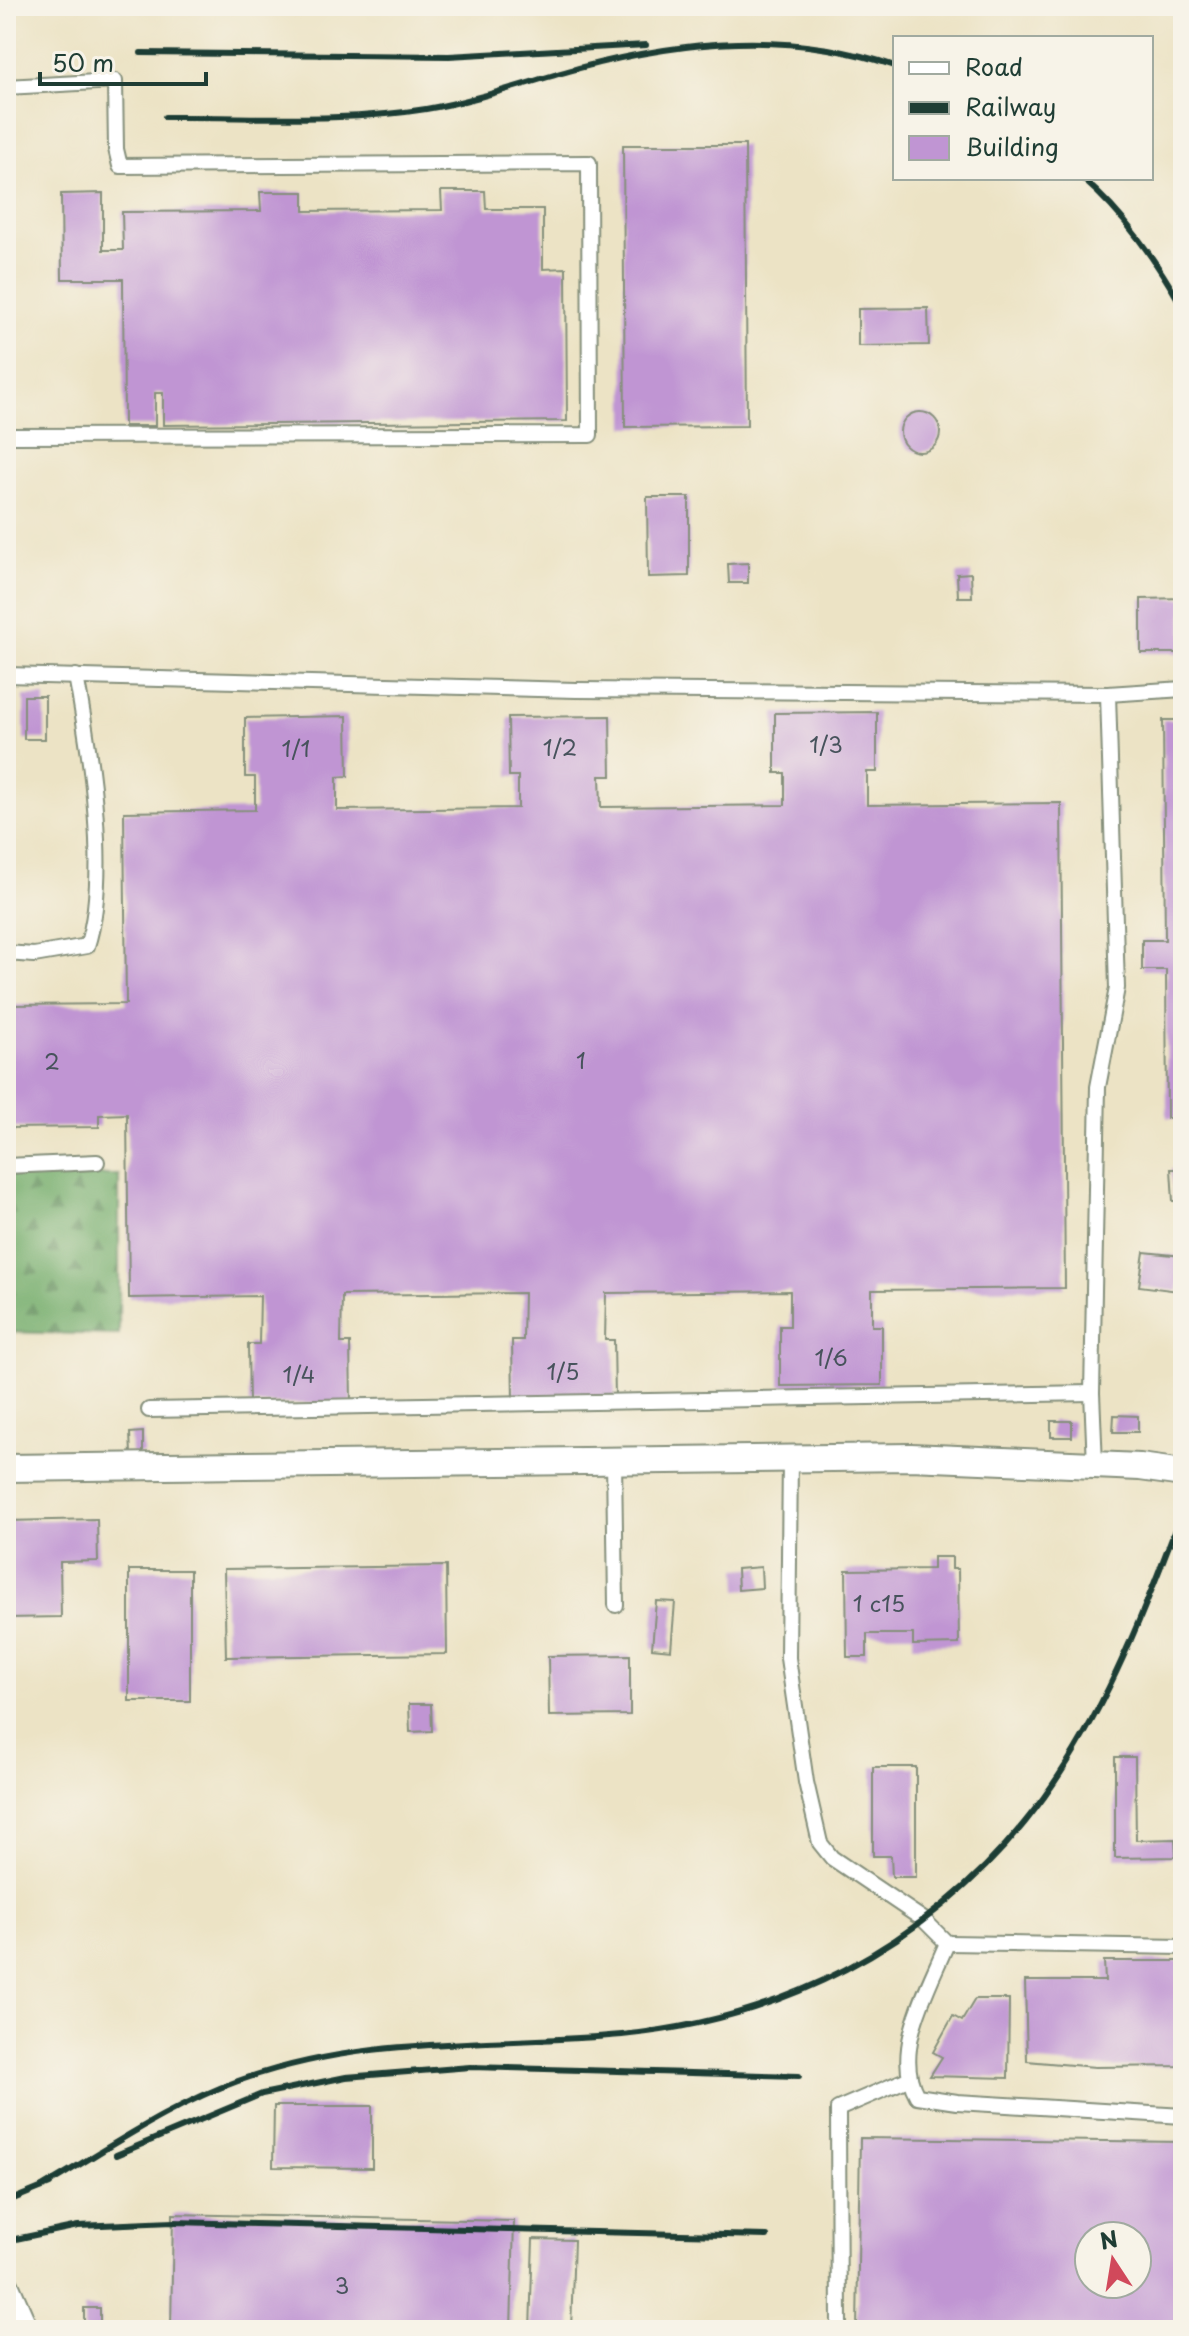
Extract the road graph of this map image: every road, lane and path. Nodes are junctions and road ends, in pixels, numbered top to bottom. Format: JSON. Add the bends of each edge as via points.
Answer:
{"nodes":[{"id":1,"x":6,"y":87,"type":"edge"},
{"id":2,"x":6,"y":436,"type":"edge"},
{"id":3,"x":6,"y":675,"type":"edge"},
{"id":4,"x":76,"y":676,"type":"junction"},
{"id":5,"x":1183,"y":689,"type":"edge"},
{"id":6,"x":1108,"y":694,"type":"junction"},
{"id":7,"x":6,"y":953,"type":"edge"},
{"id":8,"x":97,"y":1162,"type":"dead end"},
{"id":9,"x":6,"y":1166,"type":"edge"},
{"id":10,"x":1092,"y":1393,"type":"junction"},
{"id":11,"x":149,"y":1410,"type":"dead end"},
{"id":12,"x":790,"y":1458,"type":"junction"},
{"id":13,"x":614,"y":1459,"type":"junction"},
{"id":14,"x":1095,"y":1465,"type":"junction"},
{"id":15,"x":6,"y":1468,"type":"edge"},
{"id":16,"x":1183,"y":1473,"type":"edge"},
{"id":17,"x":616,"y":1605,"type":"dead end"},
{"id":18,"x":947,"y":1943,"type":"junction"},
{"id":19,"x":1183,"y":1947,"type":"edge"},
{"id":20,"x":908,"y":2079,"type":"junction"},
{"id":21,"x":1183,"y":2116,"type":"edge"},
{"id":22,"x":6,"y":2287,"type":"edge"},
{"id":23,"x":25,"y":2330,"type":"edge"},
{"id":24,"x":839,"y":2330,"type":"edge"}],
"edges":[{"from":1,"to":2,"type":"lane","via":[[115,81],[120,166],[589,163],[590,435]]},
{"from":3,"to":4,"type":"lane"},
{"from":4,"to":6,"type":"lane","via":[[576,690]]},
{"from":4,"to":7,"type":"lane","via":[[92,766],[97,917],[87,946],[34,955]]},
{"from":5,"to":6,"type":"lane"},
{"from":6,"to":10,"type":"lane","via":[[1117,988],[1098,1087]]},
{"from":8,"to":9,"type":"lane"},
{"from":10,"to":11,"type":"lane"},
{"from":10,"to":14,"type":"lane"},
{"from":12,"to":13,"type":"street"},
{"from":12,"to":14,"type":"street"},
{"from":12,"to":18,"type":"lane","via":[[788,1670],[820,1843],[832,1858],[924,1920]]},
{"from":13,"to":15,"type":"street"},
{"from":13,"to":17,"type":"lane"},
{"from":14,"to":16,"type":"street"},
{"from":18,"to":19,"type":"lane"},
{"from":18,"to":20,"type":"lane","via":[[908,2053]]},
{"from":20,"to":21,"type":"lane","via":[[917,2096],[957,2102]]},
{"from":20,"to":24,"type":"lane","via":[[838,2109]]},
{"from":22,"to":23,"type":"street"}]}
